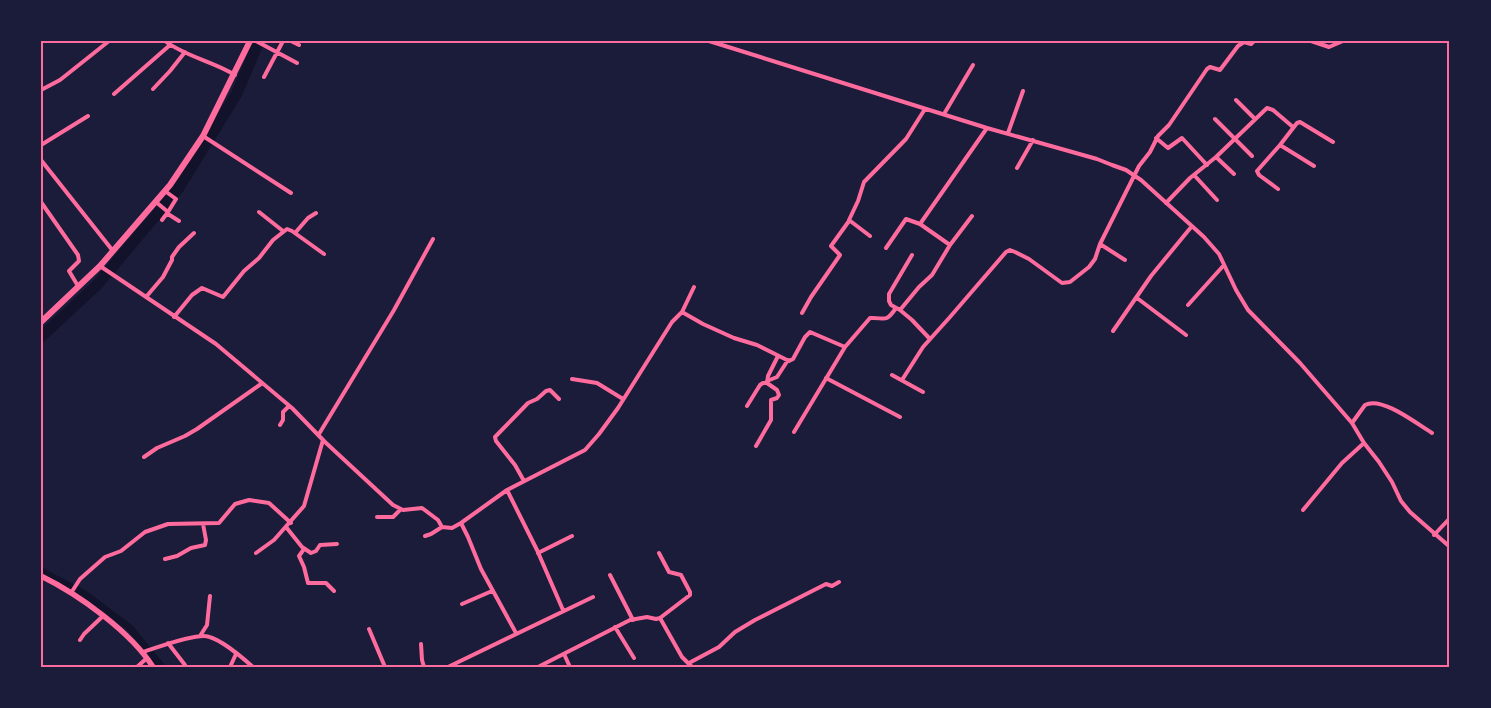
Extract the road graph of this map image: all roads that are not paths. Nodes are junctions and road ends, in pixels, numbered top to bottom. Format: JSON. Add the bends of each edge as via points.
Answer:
{"nodes":[{"id":1,"x":109,"y":41,"type":"edge"},
{"id":2,"x":165,"y":41,"type":"edge"},
{"id":3,"x":283,"y":41,"type":"edge"},
{"id":4,"x":291,"y":41,"type":"edge"},
{"id":5,"x":709,"y":41,"type":"edge"},
{"id":6,"x":1254,"y":41,"type":"edge"},
{"id":7,"x":1311,"y":41,"type":"edge"},
{"id":8,"x":1343,"y":41,"type":"edge"},
{"id":9,"x":255,"y":42,"type":"edge"},
{"id":10,"x":170,"y":45,"type":"junction"},
{"id":11,"x":299,"y":45,"type":"dead end"},
{"id":12,"x":185,"y":52,"type":"junction"},
{"id":13,"x":277,"y":53,"type":"junction"},
{"id":14,"x":297,"y":62,"type":"dead end"},
{"id":15,"x":973,"y":65,"type":"dead end"},
{"id":16,"x":235,"y":75,"type":"junction"},
{"id":17,"x":264,"y":77,"type":"dead end"},
{"id":18,"x":152,"y":89,"type":"dead end"},
{"id":19,"x":41,"y":90,"type":"edge"},
{"id":20,"x":1023,"y":91,"type":"dead end"},
{"id":21,"x":114,"y":94,"type":"dead end"},
{"id":22,"x":1236,"y":100,"type":"dead end"},
{"id":23,"x":925,"y":109,"type":"junction"},
{"id":24,"x":944,"y":114,"type":"junction"},
{"id":25,"x":88,"y":116,"type":"dead end"},
{"id":26,"x":1215,"y":119,"type":"dead end"},
{"id":27,"x":1255,"y":119,"type":"junction"},
{"id":28,"x":1294,"y":127,"type":"junction"},
{"id":29,"x":987,"y":128,"type":"junction"},
{"id":30,"x":1008,"y":133,"type":"junction"},
{"id":31,"x":204,"y":137,"type":"junction"},
{"id":32,"x":1156,"y":138,"type":"junction"},
{"id":33,"x":1234,"y":139,"type":"junction"},
{"id":34,"x":1033,"y":140,"type":"junction"},
{"id":35,"x":1333,"y":142,"type":"dead end"},
{"id":36,"x":41,"y":145,"type":"edge"},
{"id":37,"x":1280,"y":145,"type":"junction"},
{"id":38,"x":1252,"y":156,"type":"dead end"},
{"id":39,"x":1216,"y":157,"type":"junction"},
{"id":40,"x":41,"y":160,"type":"edge"},
{"id":41,"x":1207,"y":165,"type":"junction"},
{"id":42,"x":1314,"y":166,"type":"dead end"},
{"id":43,"x":1017,"y":168,"type":"dead end"},
{"id":44,"x":1194,"y":174,"type":"junction"},
{"id":45,"x":1234,"y":174,"type":"dead end"},
{"id":46,"x":1135,"y":175,"type":"junction"},
{"id":47,"x":1278,"y":189,"type":"dead end"},
{"id":48,"x":167,"y":192,"type":"junction"},
{"id":49,"x":291,"y":193,"type":"dead end"},
{"id":50,"x":1217,"y":200,"type":"dead end"},
{"id":51,"x":41,"y":202,"type":"edge"},
{"id":52,"x":1166,"y":203,"type":"junction"},
{"id":53,"x":158,"y":204,"type":"junction"},
{"id":54,"x":168,"y":212,"type":"junction"},
{"id":55,"x":259,"y":212,"type":"dead end"},
{"id":56,"x":316,"y":213,"type":"dead end"},
{"id":57,"x":972,"y":216,"type":"dead end"},
{"id":58,"x":162,"y":220,"type":"dead end"},
{"id":59,"x":179,"y":221,"type":"dead end"},
{"id":60,"x":849,"y":221,"type":"junction"},
{"id":61,"x":920,"y":224,"type":"junction"},
{"id":62,"x":1192,"y":226,"type":"junction"},
{"id":63,"x":283,"y":231,"type":"junction"},
{"id":64,"x":295,"y":233,"type":"junction"},
{"id":65,"x":194,"y":234,"type":"dead end"},
{"id":66,"x":870,"y":236,"type":"dead end"},
{"id":67,"x":433,"y":240,"type":"dead end"},
{"id":68,"x":1100,"y":244,"type":"junction"},
{"id":69,"x":950,"y":245,"type":"junction"},
{"id":70,"x":886,"y":248,"type":"dead end"},
{"id":71,"x":113,"y":252,"type":"junction"},
{"id":72,"x":324,"y":254,"type":"dead end"},
{"id":73,"x":912,"y":256,"type":"dead end"},
{"id":74,"x":1125,"y":260,"type":"dead end"},
{"id":75,"x":1224,"y":266,"type":"junction"},
{"id":76,"x":103,"y":268,"type":"junction"},
{"id":77,"x":78,"y":286,"type":"junction"},
{"id":78,"x":694,"y":287,"type":"dead end"},
{"id":79,"x":146,"y":298,"type":"junction"},
{"id":80,"x":1136,"y":298,"type":"junction"},
{"id":81,"x":1188,"y":305,"type":"dead end"},
{"id":82,"x":896,"y":308,"type":"junction"},
{"id":83,"x":900,"y":310,"type":"junction"},
{"id":84,"x":682,"y":312,"type":"junction"},
{"id":85,"x":802,"y":313,"type":"dead end"},
{"id":86,"x":174,"y":317,"type":"junction"},
{"id":87,"x":41,"y":322,"type":"edge"},
{"id":88,"x":1114,"y":331,"type":"dead end"},
{"id":89,"x":1186,"y":335,"type":"dead end"},
{"id":90,"x":930,"y":339,"type":"junction"},
{"id":91,"x":845,"y":347,"type":"junction"},
{"id":92,"x":778,"y":356,"type":"junction"},
{"id":93,"x":788,"y":360,"type":"junction"},
{"id":94,"x":892,"y":375,"type":"dead end"},
{"id":95,"x":826,"y":378,"type":"junction"},
{"id":96,"x":572,"y":379,"type":"dead end"},
{"id":97,"x":902,"y":380,"type":"junction"},
{"id":98,"x":767,"y":382,"type":"junction"},
{"id":99,"x":261,"y":384,"type":"junction"},
{"id":100,"x":923,"y":392,"type":"dead end"},
{"id":101,"x":623,"y":399,"type":"junction"},
{"id":102,"x":559,"y":400,"type":"dead end"},
{"id":103,"x":289,"y":406,"type":"junction"},
{"id":104,"x":747,"y":406,"type":"dead end"},
{"id":105,"x":900,"y":417,"type":"dead end"},
{"id":106,"x":1352,"y":423,"type":"junction"},
{"id":107,"x":280,"y":425,"type":"dead end"},
{"id":108,"x":794,"y":432,"type":"dead end"},
{"id":109,"x":1432,"y":433,"type":"dead end"},
{"id":110,"x":319,"y":434,"type":"junction"},
{"id":111,"x":323,"y":440,"type":"junction"},
{"id":112,"x":1364,"y":443,"type":"junction"},
{"id":113,"x":756,"y":446,"type":"dead end"},
{"id":114,"x":144,"y":457,"type":"dead end"},
{"id":115,"x":524,"y":481,"type":"junction"},
{"id":116,"x":507,"y":490,"type":"junction"},
{"id":117,"x":400,"y":510,"type":"junction"},
{"id":118,"x":1303,"y":510,"type":"dead end"},
{"id":119,"x":377,"y":517,"type":"dead end"},
{"id":120,"x":1450,"y":518,"type":"edge"},
{"id":121,"x":291,"y":523,"type":"junction"},
{"id":122,"x":461,"y":523,"type":"junction"},
{"id":123,"x":203,"y":524,"type":"junction"},
{"id":124,"x":286,"y":527,"type":"junction"},
{"id":125,"x":442,"y":527,"type":"junction"},
{"id":126,"x":1434,"y":535,"type":"junction"},
{"id":127,"x":425,"y":536,"type":"dead end"},
{"id":128,"x":572,"y":536,"type":"dead end"},
{"id":129,"x":337,"y":544,"type":"dead end"},
{"id":130,"x":1450,"y":547,"type":"edge"},
{"id":131,"x":304,"y":549,"type":"junction"},
{"id":132,"x":256,"y":553,"type":"dead end"},
{"id":133,"x":538,"y":553,"type":"junction"},
{"id":134,"x":659,"y":553,"type":"dead end"},
{"id":135,"x":165,"y":559,"type":"dead end"},
{"id":136,"x":610,"y":575,"type":"dead end"},
{"id":137,"x":41,"y":576,"type":"edge"},
{"id":138,"x":839,"y":582,"type":"dead end"},
{"id":139,"x":72,"y":591,"type":"junction"},
{"id":140,"x":334,"y":591,"type":"dead end"},
{"id":141,"x":492,"y":591,"type":"junction"},
{"id":142,"x":210,"y":596,"type":"dead end"},
{"id":143,"x":593,"y":597,"type":"dead end"},
{"id":144,"x":462,"y":604,"type":"dead end"},
{"id":145,"x":564,"y":610,"type":"junction"},
{"id":146,"x":103,"y":616,"type":"junction"},
{"id":147,"x":660,"y":618,"type":"junction"},
{"id":148,"x":633,"y":620,"type":"junction"},
{"id":149,"x":615,"y":628,"type":"junction"},
{"id":150,"x":369,"y":629,"type":"dead end"},
{"id":151,"x":516,"y":633,"type":"junction"},
{"id":152,"x":200,"y":636,"type":"junction"},
{"id":153,"x":80,"y":640,"type":"dead end"},
{"id":154,"x":168,"y":643,"type":"junction"},
{"id":155,"x":422,"y":644,"type":"dead end"},
{"id":156,"x":145,"y":652,"type":"junction"},
{"id":157,"x":236,"y":654,"type":"junction"},
{"id":158,"x":564,"y":654,"type":"junction"},
{"id":159,"x":148,"y":658,"type":"junction"},
{"id":160,"x":634,"y":658,"type":"dead end"},
{"id":161,"x":185,"y":665,"type":"dead end"},
{"id":162,"x":690,"y":665,"type":"edge"},
{"id":163,"x":137,"y":667,"type":"edge"},
{"id":164,"x":153,"y":667,"type":"edge"},
{"id":165,"x":230,"y":667,"type":"edge"},
{"id":166,"x":253,"y":667,"type":"edge"},
{"id":167,"x":385,"y":667,"type":"edge"},
{"id":168,"x":424,"y":667,"type":"edge"},
{"id":169,"x":448,"y":667,"type":"edge"},
{"id":170,"x":538,"y":667,"type":"edge"},
{"id":171,"x":570,"y":667,"type":"edge"}],
"edges":[{"from":1,"to":19,"type":"street","via":[[60,80]]},
{"from":2,"to":10,"type":"street"},
{"from":3,"to":13,"type":"street"},
{"from":4,"to":11,"type":"street"},
{"from":5,"to":23,"type":"street"},
{"from":6,"to":32,"type":"street","via":[[1238,46],[1220,70],[1207,69],[1170,125]]},
{"from":7,"to":8,"type":"street","via":[[1329,47]]},
{"from":9,"to":13,"type":"street"},
{"from":9,"to":16,"type":"main road"},
{"from":10,"to":12,"type":"street"},
{"from":10,"to":21,"type":"street"},
{"from":12,"to":16,"type":"street"},
{"from":12,"to":18,"type":"street"},
{"from":13,"to":14,"type":"street"},
{"from":13,"to":17,"type":"street"},
{"from":15,"to":24,"type":"street"},
{"from":16,"to":31,"type":"main road"},
{"from":20,"to":30,"type":"street"},
{"from":22,"to":27,"type":"street"},
{"from":23,"to":24,"type":"street"},
{"from":23,"to":60,"type":"street","via":[[902,144],[864,182]]},
{"from":24,"to":29,"type":"street"},
{"from":25,"to":36,"type":"street"},
{"from":26,"to":33,"type":"street"},
{"from":27,"to":28,"type":"street","via":[[1269,108]]},
{"from":27,"to":33,"type":"street"},
{"from":28,"to":35,"type":"street","via":[[1300,122]]},
{"from":28,"to":37,"type":"street"},
{"from":29,"to":30,"type":"street"},
{"from":29,"to":61,"type":"street"},
{"from":30,"to":34,"type":"street"},
{"from":31,"to":48,"type":"main road"},
{"from":31,"to":49,"type":"street"},
{"from":32,"to":41,"type":"street","via":[[1168,148],[1182,138]]},
{"from":32,"to":46,"type":"street"},
{"from":33,"to":38,"type":"street"},
{"from":33,"to":39,"type":"street"},
{"from":34,"to":43,"type":"street"},
{"from":34,"to":46,"type":"street","via":[[1097,159]]},
{"from":37,"to":42,"type":"street"},
{"from":37,"to":47,"type":"street","via":[[1257,171]]},
{"from":39,"to":41,"type":"street"},
{"from":39,"to":45,"type":"street"},
{"from":40,"to":71,"type":"street"},
{"from":41,"to":44,"type":"street"},
{"from":44,"to":50,"type":"street"},
{"from":44,"to":52,"type":"street"},
{"from":46,"to":52,"type":"street"},
{"from":46,"to":68,"type":"street"},
{"from":48,"to":53,"type":"main road"},
{"from":48,"to":54,"type":"street","via":[[176,202]]},
{"from":51,"to":77,"type":"street","via":[[78,255],[79,261],[69,271]]},
{"from":52,"to":62,"type":"street"},
{"from":53,"to":54,"type":"street"},
{"from":53,"to":71,"type":"main road"},
{"from":54,"to":58,"type":"street"},
{"from":54,"to":59,"type":"street"},
{"from":55,"to":63,"type":"street"},
{"from":56,"to":64,"type":"street"},
{"from":57,"to":69,"type":"street"},
{"from":60,"to":66,"type":"street"},
{"from":60,"to":85,"type":"street","via":[[831,246],[840,256]]},
{"from":61,"to":69,"type":"street"},
{"from":61,"to":70,"type":"street","via":[[906,219]]},
{"from":62,"to":75,"type":"street","via":[[1214,248]]},
{"from":62,"to":80,"type":"street"},
{"from":63,"to":64,"type":"street","via":[[287,229]]},
{"from":63,"to":86,"type":"street","via":[[223,297],[202,288]]},
{"from":64,"to":72,"type":"street"},
{"from":65,"to":79,"type":"street","via":[[175,252],[163,277]]},
{"from":67,"to":110,"type":"street"},
{"from":68,"to":74,"type":"street"},
{"from":68,"to":90,"type":"street","via":[[1093,262],[1067,283],[1029,259],[1010,250],[1006,252]]},
{"from":69,"to":83,"type":"street","via":[[934,272]]},
{"from":71,"to":76,"type":"main road"},
{"from":73,"to":82,"type":"street","via":[[889,294],[889,301]]},
{"from":75,"to":81,"type":"street"},
{"from":75,"to":106,"type":"street","via":[[1248,310]]},
{"from":76,"to":77,"type":"main road"},
{"from":76,"to":79,"type":"street"},
{"from":77,"to":87,"type":"main road"},
{"from":78,"to":84,"type":"street"},
{"from":79,"to":86,"type":"street"},
{"from":80,"to":88,"type":"street"},
{"from":80,"to":89,"type":"street"},
{"from":82,"to":83,"type":"street"},
{"from":82,"to":91,"type":"street","via":[[884,320],[870,318]]},
{"from":83,"to":90,"type":"street"},
{"from":84,"to":92,"type":"street"},
{"from":84,"to":101,"type":"street","via":[[672,322]]},
{"from":86,"to":99,"type":"street","via":[[216,344]]},
{"from":90,"to":97,"type":"street"},
{"from":91,"to":93,"type":"street","via":[[810,332],[793,360]]},
{"from":91,"to":95,"type":"street"},
{"from":92,"to":93,"type":"street"},
{"from":92,"to":98,"type":"street"},
{"from":93,"to":98,"type":"street","via":[[777,377]]},
{"from":94,"to":97,"type":"street"},
{"from":95,"to":105,"type":"street"},
{"from":95,"to":108,"type":"street"},
{"from":96,"to":101,"type":"street","via":[[597,384]]},
{"from":97,"to":100,"type":"street"},
{"from":98,"to":104,"type":"street","via":[[760,385]]},
{"from":98,"to":113,"type":"street","via":[[780,395],[771,400],[771,420]]},
{"from":99,"to":103,"type":"street"},
{"from":99,"to":114,"type":"street","via":[[185,436]]},
{"from":101,"to":115,"type":"street","via":[[585,450]]},
{"from":102,"to":115,"type":"street","via":[[552,392],[544,392],[528,403],[495,437]]},
{"from":103,"to":107,"type":"street","via":[[283,412]]},
{"from":103,"to":110,"type":"street"},
{"from":106,"to":109,"type":"street","via":[[1365,405],[1380,404]]},
{"from":106,"to":112,"type":"street"},
{"from":110,"to":111,"type":"street"},
{"from":111,"to":117,"type":"street"},
{"from":111,"to":121,"type":"street","via":[[304,506]]},
{"from":112,"to":118,"type":"street","via":[[1342,463]]},
{"from":112,"to":126,"type":"street","via":[[1392,482],[1401,501]]},
{"from":115,"to":116,"type":"street"},
{"from":116,"to":122,"type":"street"},
{"from":116,"to":133,"type":"street"},
{"from":117,"to":119,"type":"street","via":[[393,517]]},
{"from":117,"to":125,"type":"street","via":[[424,509]]},
{"from":120,"to":126,"type":"street"},
{"from":121,"to":123,"type":"street","via":[[269,503],[249,500],[234,504],[219,522]]},
{"from":121,"to":124,"type":"street"},
{"from":122,"to":125,"type":"street","via":[[452,528]]},
{"from":122,"to":141,"type":"street"},
{"from":123,"to":135,"type":"street","via":[[204,545]]},
{"from":123,"to":139,"type":"street","via":[[168,524],[145,532],[121,551],[105,557],[80,579]]},
{"from":124,"to":131,"type":"street"},
{"from":124,"to":132,"type":"street"},
{"from":125,"to":127,"type":"street"},
{"from":126,"to":130,"type":"street"},
{"from":128,"to":133,"type":"street"},
{"from":129,"to":131,"type":"street","via":[[320,545],[314,553]]},
{"from":131,"to":140,"type":"street","via":[[299,556],[308,583],[326,583]]},
{"from":133,"to":145,"type":"street"},
{"from":134,"to":147,"type":"street","via":[[670,572],[681,575],[691,594]]},
{"from":136,"to":148,"type":"street"},
{"from":137,"to":139,"type":"main road"},
{"from":138,"to":162,"type":"street","via":[[832,586],[826,584],[756,620]]},
{"from":139,"to":146,"type":"main road"},
{"from":141,"to":144,"type":"street"},
{"from":141,"to":151,"type":"street"},
{"from":142,"to":152,"type":"street","via":[[207,625]]},
{"from":143,"to":145,"type":"street"},
{"from":145,"to":151,"type":"street"},
{"from":146,"to":153,"type":"street"},
{"from":146,"to":156,"type":"main road"},
{"from":147,"to":148,"type":"street"},
{"from":147,"to":162,"type":"street"},
{"from":148,"to":149,"type":"street"},
{"from":149,"to":158,"type":"street"},
{"from":149,"to":160,"type":"street"},
{"from":150,"to":167,"type":"street"},
{"from":151,"to":169,"type":"street"},
{"from":152,"to":154,"type":"street"},
{"from":152,"to":157,"type":"street","via":[[210,638]]},
{"from":154,"to":156,"type":"street"},
{"from":154,"to":161,"type":"street"},
{"from":155,"to":168,"type":"street"},
{"from":156,"to":159,"type":"main road"},
{"from":157,"to":165,"type":"street"},
{"from":157,"to":166,"type":"street"},
{"from":158,"to":170,"type":"street"},
{"from":158,"to":171,"type":"street"},
{"from":159,"to":163,"type":"street"},
{"from":159,"to":164,"type":"main road"}]}
